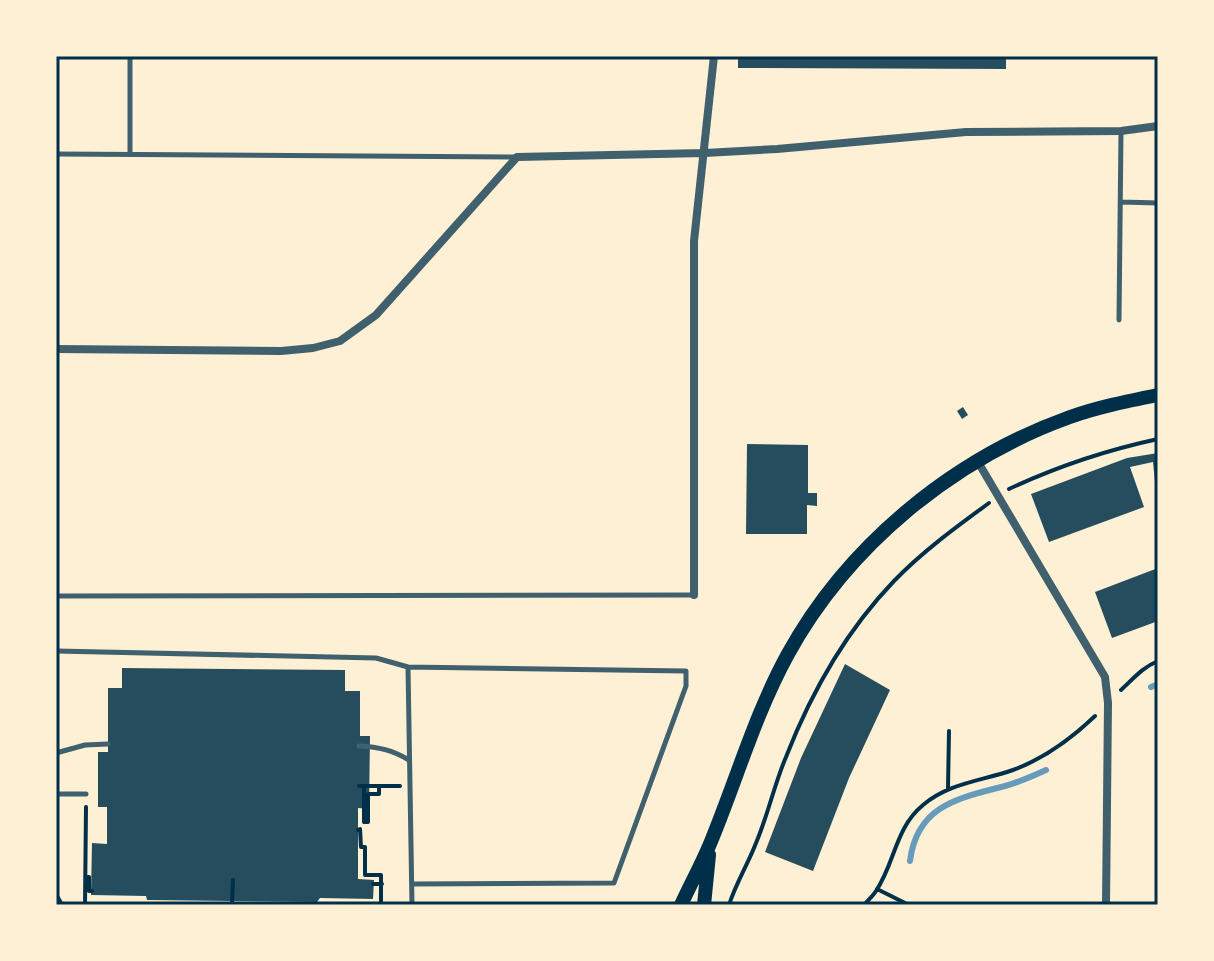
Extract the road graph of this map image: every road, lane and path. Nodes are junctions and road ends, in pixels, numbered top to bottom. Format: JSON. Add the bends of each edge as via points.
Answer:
{"nodes":[{"id":1,"x":130,"y":56,"type":"edge"},
{"id":2,"x":714,"y":56,"type":"edge"},
{"id":3,"x":1158,"y":126,"type":"edge"},
{"id":4,"x":1121,"y":131,"type":"junction"},
{"id":5,"x":705,"y":153,"type":"junction"},
{"id":6,"x":56,"y":154,"type":"edge"},
{"id":7,"x":130,"y":154,"type":"junction"},
{"id":8,"x":517,"y":157,"type":"junction"},
{"id":9,"x":1121,"y":202,"type":"junction"},
{"id":10,"x":1158,"y":203,"type":"edge"},
{"id":11,"x":1119,"y":320,"type":"dead end"},
{"id":12,"x":56,"y":349,"type":"edge"},
{"id":13,"x":1158,"y":395,"type":"edge"},
{"id":14,"x":1158,"y":439,"type":"edge"},
{"id":15,"x":978,"y":462,"type":"junction"},
{"id":16,"x":1005,"y":492,"type":"dead end"},
{"id":17,"x":989,"y":503,"type":"dead end"},
{"id":18,"x":694,"y":595,"type":"joint"},
{"id":19,"x":56,"y":596,"type":"edge"},
{"id":20,"x":56,"y":651,"type":"edge"},
{"id":21,"x":1158,"y":661,"type":"edge"},
{"id":22,"x":408,"y":667,"type":"junction"},
{"id":23,"x":1124,"y":688,"type":"dead end"},
{"id":24,"x":1094,"y":717,"type":"dead end"},
{"id":25,"x":949,"y":731,"type":"dead end"},
{"id":26,"x":108,"y":744,"type":"dead end"},
{"id":27,"x":359,"y":746,"type":"dead end"},
{"id":28,"x":56,"y":753,"type":"edge"},
{"id":29,"x":409,"y":760,"type":"junction"},
{"id":30,"x":379,"y":786,"type":"junction"},
{"id":31,"x":410,"y":786,"type":"junction"},
{"id":32,"x":948,"y":789,"type":"junction"},
{"id":33,"x":56,"y":794,"type":"edge"},
{"id":34,"x":86,"y":794,"type":"joint"},
{"id":35,"x":358,"y":830,"type":"dead end"},
{"id":36,"x":711,"y":843,"type":"junction"},
{"id":37,"x":85,"y":877,"type":"junction"},
{"id":38,"x":233,"y":880,"type":"dead end"},
{"id":39,"x":373,"y":884,"type":"dead end"},
{"id":40,"x":382,"y":884,"type":"junction"},
{"id":41,"x":412,"y":884,"type":"junction"},
{"id":42,"x":877,"y":889,"type":"junction"},
{"id":43,"x":92,"y":891,"type":"dead end"},
{"id":44,"x":56,"y":894,"type":"edge"},
{"id":45,"x":62,"y":905,"type":"edge"},
{"id":46,"x":85,"y":905,"type":"edge"},
{"id":47,"x":232,"y":905,"type":"edge"},
{"id":48,"x":381,"y":905,"type":"edge"},
{"id":49,"x":412,"y":905,"type":"edge"},
{"id":50,"x":681,"y":905,"type":"edge"},
{"id":51,"x":704,"y":905,"type":"edge"},
{"id":52,"x":729,"y":905,"type":"edge"},
{"id":53,"x":864,"y":905,"type":"edge"},
{"id":54,"x":909,"y":905,"type":"edge"},
{"id":55,"x":1106,"y":905,"type":"edge"}],
"edges":[{"from":1,"to":7,"type":"lane"},
{"from":2,"to":5,"type":"street"},
{"from":3,"to":4,"type":"street"},
{"from":4,"to":5,"type":"street","via":[[966,132]]},
{"from":4,"to":9,"type":"lane"},
{"from":5,"to":8,"type":"street"},
{"from":5,"to":18,"type":"street","via":[[694,241]]},
{"from":6,"to":7,"type":"lane"},
{"from":7,"to":8,"type":"lane"},
{"from":8,"to":12,"type":"street","via":[[376,315],[340,341],[281,351]]},
{"from":9,"to":10,"type":"lane"},
{"from":9,"to":11,"type":"lane"},
{"from":13,"to":15,"type":"main road","via":[[1071,416]]},
{"from":14,"to":16,"type":"path","via":[[1084,459]]},
{"from":15,"to":36,"type":"main road","via":[[872,543],[799,634],[769,693]]},
{"from":15,"to":55,"type":"street","via":[[1105,677]]},
{"from":17,"to":52,"type":"path","via":[[895,580],[843,645],[808,703]]},
{"from":18,"to":19,"type":"lane"},
{"from":20,"to":22,"type":"lane","via":[[376,658]]},
{"from":21,"to":23,"type":"path"},
{"from":22,"to":29,"type":"lane"},
{"from":22,"to":41,"type":"lane","via":[[686,671],[686,686],[614,883]]},
{"from":24,"to":32,"type":"path","via":[[1046,754]]},
{"from":25,"to":32,"type":"path"},
{"from":26,"to":28,"type":"lane"},
{"from":27,"to":29,"type":"lane","via":[[392,750]]},
{"from":29,"to":31,"type":"lane"},
{"from":30,"to":30,"type":"path","via":[[362,786],[364,822],[368,794],[379,794]]},
{"from":30,"to":31,"type":"path"},
{"from":31,"to":41,"type":"lane"},
{"from":32,"to":42,"type":"path","via":[[909,820]]},
{"from":33,"to":34,"type":"lane"},
{"from":34,"to":37,"type":"path"},
{"from":35,"to":40,"type":"path","via":[[365,847],[365,875],[381,875]]},
{"from":36,"to":50,"type":"main road"},
{"from":36,"to":51,"type":"main road"},
{"from":37,"to":43,"type":"path"},
{"from":37,"to":46,"type":"path"},
{"from":38,"to":47,"type":"path"},
{"from":39,"to":40,"type":"path"},
{"from":40,"to":48,"type":"path"},
{"from":41,"to":49,"type":"lane"},
{"from":42,"to":53,"type":"path"},
{"from":42,"to":54,"type":"path"},
{"from":44,"to":45,"type":"path"}]}
